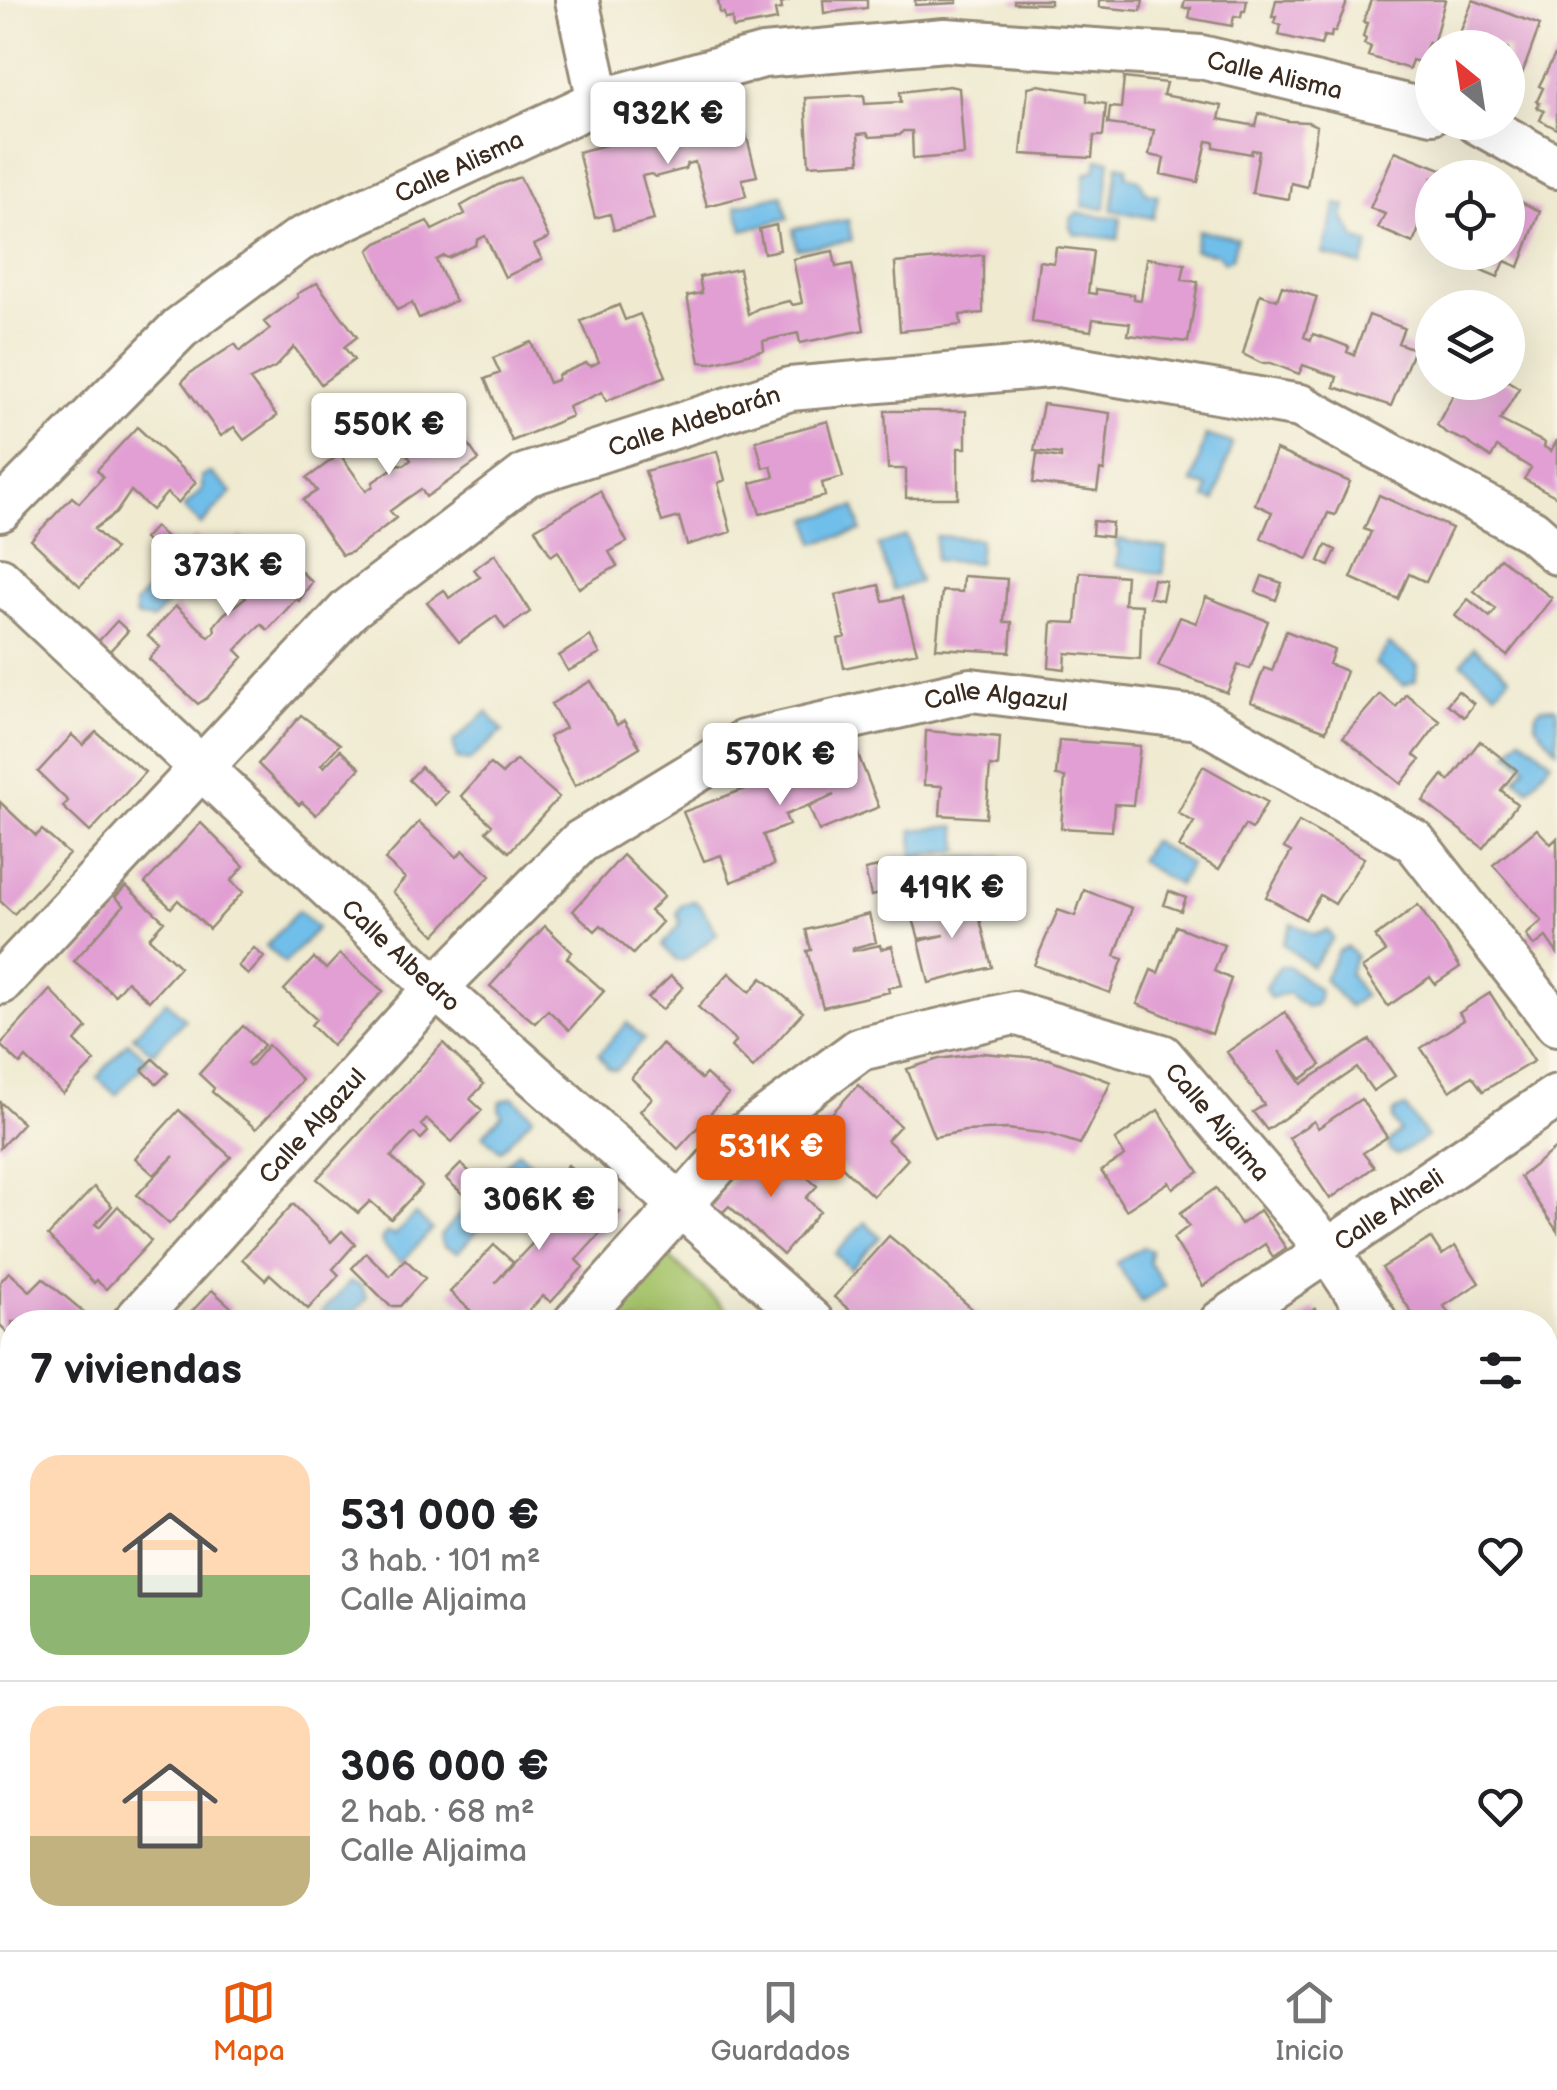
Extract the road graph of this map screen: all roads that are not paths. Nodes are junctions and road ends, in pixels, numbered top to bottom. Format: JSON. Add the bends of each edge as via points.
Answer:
{"nodes":[{"id":1,"x":577,"y":0,"type":"edge"},
{"id":2,"x":600,"y":101,"type":"junction"},
{"id":3,"x":1415,"y":108,"type":"edge"},
{"id":4,"x":1509,"y":140,"type":"edge"},
{"id":5,"x":1557,"y":167,"type":"edge"},
{"id":6,"x":0,"y":510,"type":"edge"},
{"id":7,"x":1557,"y":553,"type":"edge"},
{"id":8,"x":0,"y":579,"type":"edge"},
{"id":9,"x":202,"y":766,"type":"junction"},
{"id":10,"x":0,"y":983,"type":"edge"},
{"id":11,"x":436,"y":988,"type":"junction"},
{"id":12,"x":1557,"y":1024,"type":"edge"},
{"id":13,"x":1557,"y":1096,"type":"edge"},
{"id":14,"x":681,"y":1208,"type":"junction"},
{"id":15,"x":1328,"y":1250,"type":"junction"},
{"id":16,"x":145,"y":1310,"type":"edge"},
{"id":17,"x":586,"y":1310,"type":"edge"},
{"id":18,"x":798,"y":1310,"type":"edge"},
{"id":19,"x":1239,"y":1310,"type":"edge"},
{"id":20,"x":1368,"y":1310,"type":"edge"}],
"edges":[{"from":1,"to":2,"type":"street"},
{"from":2,"to":3,"type":"street","name":"Calle Alisma","via":[[763,56],[945,40],[1200,57]]},
{"from":2,"to":6,"type":"street","name":"Calle Alisma","via":[[299,240],[180,328]]},
{"from":4,"to":5,"type":"street"},
{"from":7,"to":9,"type":"street","name":"Calle Aldebarán","via":[[1532,531],[1300,406],[1059,365],[790,389],[526,476],[350,609]]},
{"from":8,"to":9,"type":"street","name":"Calle Albedro"},
{"from":9,"to":10,"type":"street","name":"Calle Aldebarán"},
{"from":9,"to":11,"type":"street","name":"Calle Albedro"},
{"from":11,"to":12,"type":"street","name":"Calle Algazul","via":[[580,842],[744,742],[971,690],[1198,718],[1215,727],[1414,841]]},
{"from":11,"to":14,"type":"street","name":"Calle Albedro"},
{"from":11,"to":16,"type":"street","name":"Calle Algazul"},
{"from":13,"to":15,"type":"street","name":"Calle Alheli"},
{"from":14,"to":15,"type":"street","name":"Calle Aljaima","via":[[744,1135],[860,1049],[1014,1012],[1162,1056]]},
{"from":14,"to":17,"type":"street","name":"Calle Aljaima"},
{"from":14,"to":18,"type":"street","name":"Calle Albedro"},
{"from":15,"to":19,"type":"street","name":"Calle Alheli"},
{"from":15,"to":20,"type":"street","name":"Calle Aljaima"}]}
